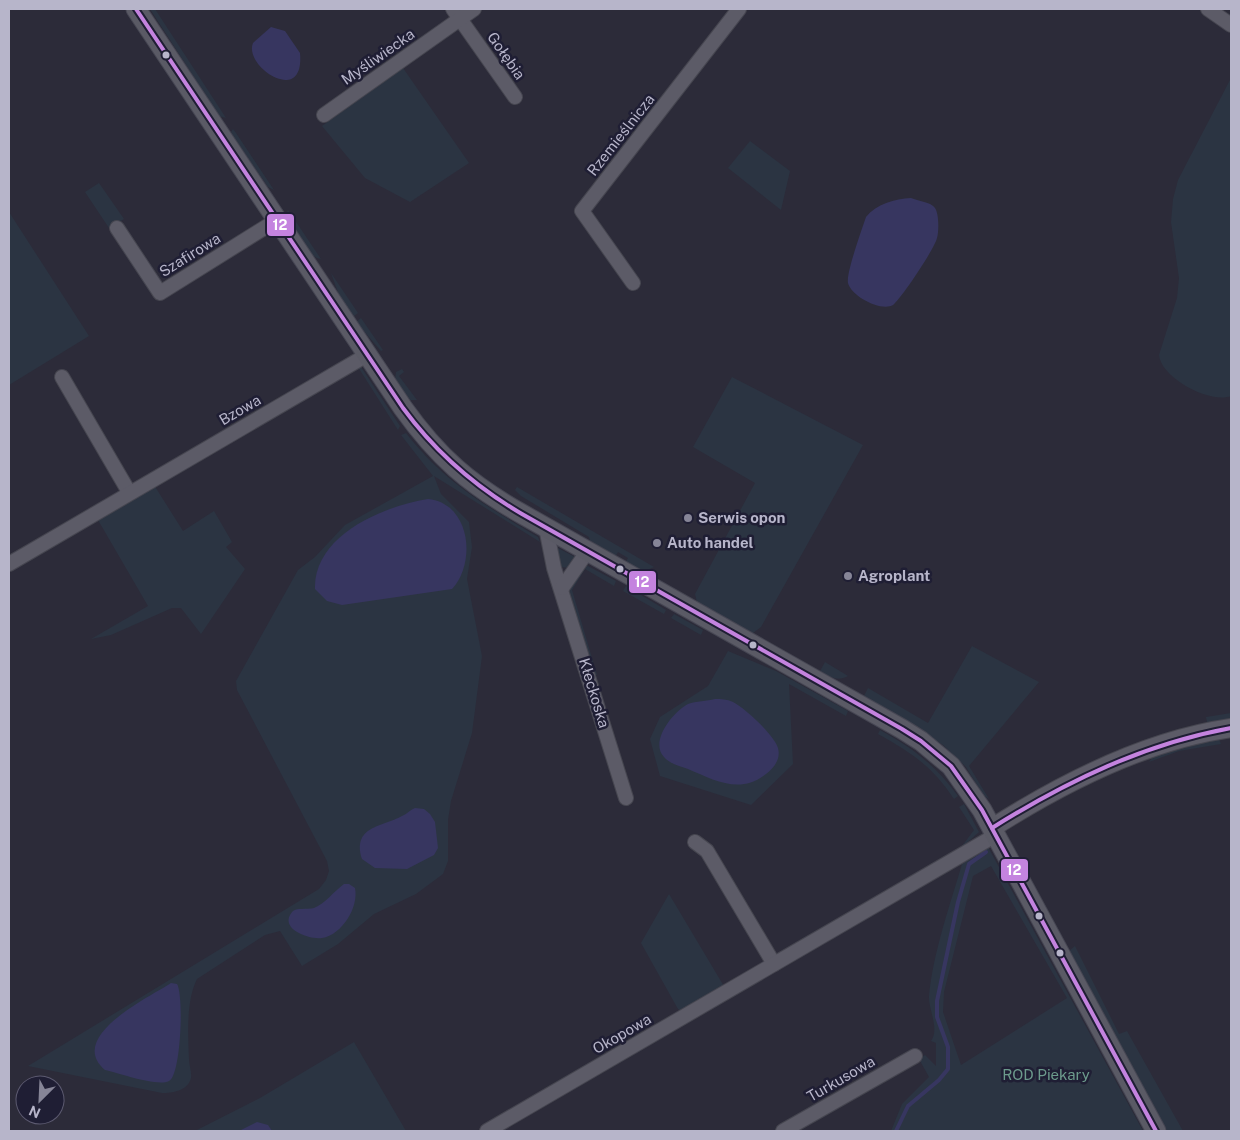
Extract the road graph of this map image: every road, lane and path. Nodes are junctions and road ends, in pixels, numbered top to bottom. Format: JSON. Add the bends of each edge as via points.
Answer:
{"nodes":[{"id":1,"x":136,"y":9,"type":"edge"},
{"id":2,"x":474,"y":9,"type":"edge"},
{"id":3,"x":739,"y":9,"type":"edge"},
{"id":4,"x":1208,"y":9,"type":"edge"},
{"id":5,"x":457,"y":14,"type":"edge"},
{"id":6,"x":1231,"y":25,"type":"edge"},
{"id":7,"x":516,"y":97,"type":"dead end"},
{"id":8,"x":324,"y":115,"type":"dead end"},
{"id":9,"x":277,"y":220,"type":"junction"},
{"id":10,"x":117,"y":228,"type":"dead end"},
{"id":11,"x":633,"y":283,"type":"dead end"},
{"id":12,"x":367,"y":355,"type":"junction"},
{"id":13,"x":62,"y":378,"type":"dead end"},
{"id":14,"x":129,"y":492,"type":"junction"},
{"id":15,"x":546,"y":528,"type":"junction"},
{"id":16,"x":588,"y":552,"type":"junction"},
{"id":17,"x":9,"y":564,"type":"edge"},
{"id":18,"x":562,"y":588,"type":"junction"},
{"id":19,"x":1231,"y":728,"type":"edge"},
{"id":20,"x":626,"y":798,"type":"dead end"},
{"id":21,"x":994,"y":831,"type":"junction"},
{"id":22,"x":695,"y":842,"type":"dead end"},
{"id":23,"x":774,"y":964,"type":"junction"},
{"id":24,"x":915,"y":1056,"type":"dead end"},
{"id":25,"x":487,"y":1131,"type":"edge"},
{"id":26,"x":783,"y":1131,"type":"edge"},
{"id":27,"x":1156,"y":1131,"type":"edge"}],
"edges":[{"from":1,"to":9,"type":"main road"},
{"from":2,"to":5,"type":"street","name":"Myśliwiecka"},
{"from":3,"to":11,"type":"street","name":"Rzemieślnicza","via":[[582,211]]},
{"from":4,"to":6,"type":"street"},
{"from":5,"to":7,"type":"street","name":"Gołębia"},
{"from":5,"to":8,"type":"street","name":"Myśliwiecka"},
{"from":9,"to":10,"type":"street","name":"Szafirowa","via":[[160,293]]},
{"from":9,"to":12,"type":"main road"},
{"from":12,"to":14,"type":"street","name":"Bzowa"},
{"from":12,"to":15,"type":"main road","via":[[422,435],[447,462],[495,499]]},
{"from":13,"to":14,"type":"street"},
{"from":14,"to":17,"type":"street","name":"Bzowa"},
{"from":15,"to":16,"type":"main road"},
{"from":15,"to":18,"type":"street","name":"Kłeckoska","via":[[554,568]]},
{"from":16,"to":18,"type":"street"},
{"from":16,"to":21,"type":"main road","via":[[921,741],[961,779]]},
{"from":18,"to":20,"type":"street","name":"Kłeckoska"},
{"from":19,"to":21,"type":"street","via":[[1158,745],[1108,764]]},
{"from":21,"to":23,"type":"street","name":"Okopowa"},
{"from":21,"to":27,"type":"main road"},
{"from":22,"to":23,"type":"street","via":[[707,851]]},
{"from":23,"to":25,"type":"street","name":"Okopowa"},
{"from":24,"to":26,"type":"street","name":"Turkusowa"}]}
